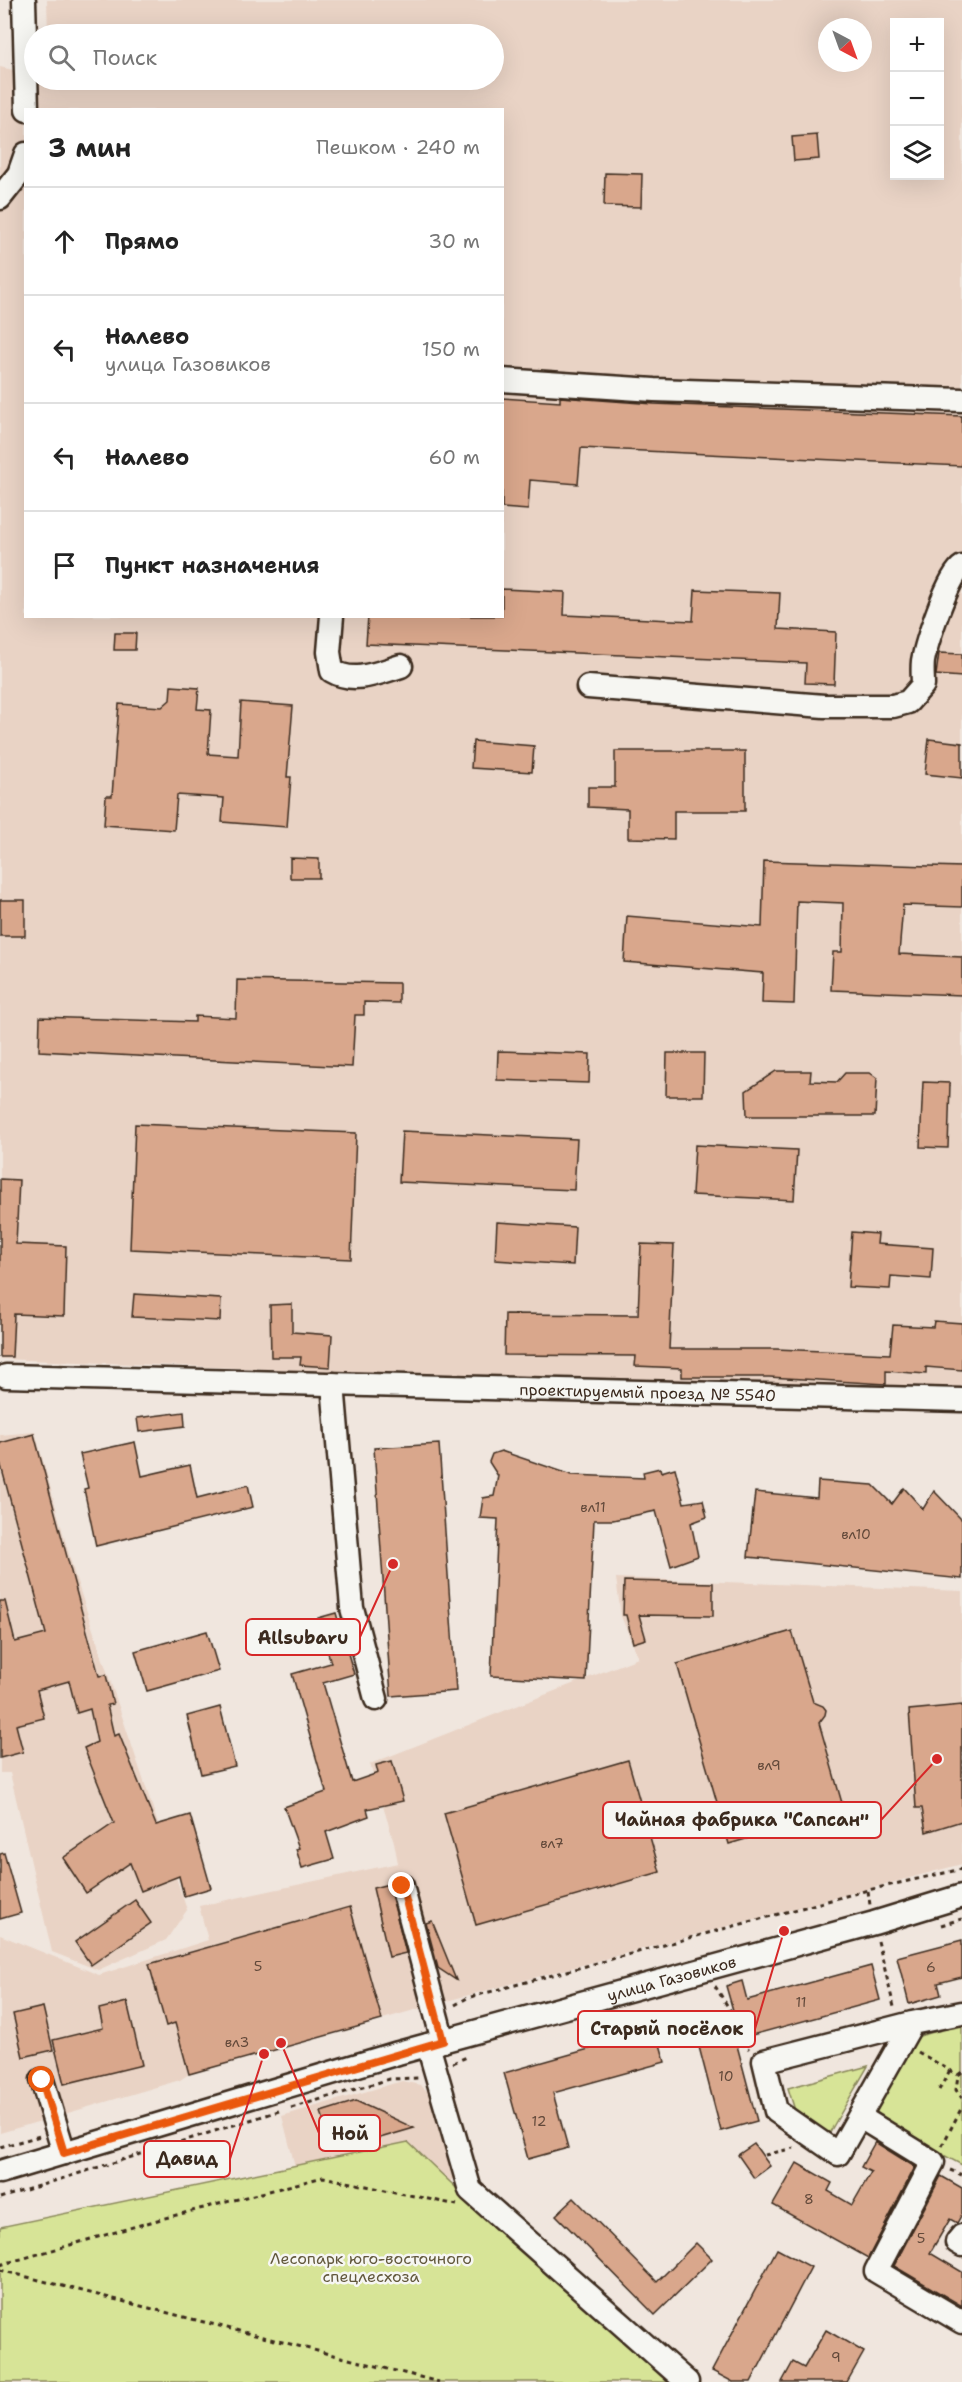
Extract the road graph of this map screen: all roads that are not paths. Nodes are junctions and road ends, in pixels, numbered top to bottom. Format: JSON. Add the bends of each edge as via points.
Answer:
{"nodes":[{"id":1,"x":24,"y":0,"type":"edge"},
{"id":2,"x":25,"y":24,"type":"edge"},
{"id":3,"x":26,"y":90,"type":"edge"},
{"id":4,"x":27,"y":108,"type":"edge"},
{"id":5,"x":24,"y":160,"type":"edge"},
{"id":6,"x":1,"y":196,"type":"edge"},
{"id":7,"x":504,"y":380,"type":"edge"},
{"id":8,"x":962,"y":400,"type":"edge"},
{"id":9,"x":962,"y":567,"type":"edge"},
{"id":10,"x":332,"y":618,"type":"edge"},
{"id":11,"x":401,"y":666,"type":"dead end"},
{"id":12,"x":588,"y":687,"type":"dead end"},
{"id":13,"x":6,"y":1376,"type":"dead end"},
{"id":14,"x":333,"y":1384,"type":"junction"},
{"id":15,"x":962,"y":1400,"type":"edge"},
{"id":16,"x":376,"y":1699,"type":"dead end"},
{"id":17,"x":402,"y":1886,"type":"dead end"},
{"id":18,"x":962,"y":1896,"type":"edge"},
{"id":19,"x":962,"y":2013,"type":"edge"},
{"id":20,"x":903,"y":2027,"type":"junction"},
{"id":21,"x":435,"y":2043,"type":"junction"},
{"id":22,"x":42,"y":2080,"type":"dead end"},
{"id":23,"x":860,"y":2118,"type":"junction"},
{"id":24,"x":64,"y":2153,"type":"junction"},
{"id":25,"x":0,"y":2172,"type":"edge"},
{"id":26,"x":962,"y":2236,"type":"edge"},
{"id":27,"x":962,"y":2245,"type":"edge"},
{"id":28,"x":962,"y":2322,"type":"edge"},
{"id":29,"x":687,"y":2382,"type":"edge"}],
"edges":[{"from":1,"to":2,"type":"street"},
{"from":3,"to":4,"type":"street"},
{"from":5,"to":6,"type":"street","via":[[19,174]]},
{"from":7,"to":8,"type":"street","via":[[654,390]]},
{"from":9,"to":12,"type":"street","via":[[944,595],[923,662],[923,685],[908,702],[824,706]]},
{"from":10,"to":11,"type":"street","via":[[332,671],[342,677],[366,677]]},
{"from":13,"to":14,"type":"street","name":"проектируемый проезд № 5540"},
{"from":14,"to":15,"type":"street","name":"проектируемый проезд № 5540"},
{"from":14,"to":16,"type":"street","via":[[352,1608]]},
{"from":17,"to":21,"type":"street"},
{"from":18,"to":21,"type":"street","name":"улица Газовиков"},
{"from":19,"to":20,"type":"street"},
{"from":20,"to":23,"type":"street"},
{"from":20,"to":23,"type":"street","via":[[764,2061],[776,2111],[838,2154]]},
{"from":21,"to":24,"type":"street","name":"улица Газовиков"},
{"from":21,"to":29,"type":"street","via":[[470,2190]]},
{"from":22,"to":24,"type":"street"},
{"from":23,"to":28,"type":"street","via":[[933,2162],[873,2280]]},
{"from":24,"to":25,"type":"street","name":"улица Газовиков"},
{"from":26,"to":27,"type":"street","via":[[957,2242]]}]}
